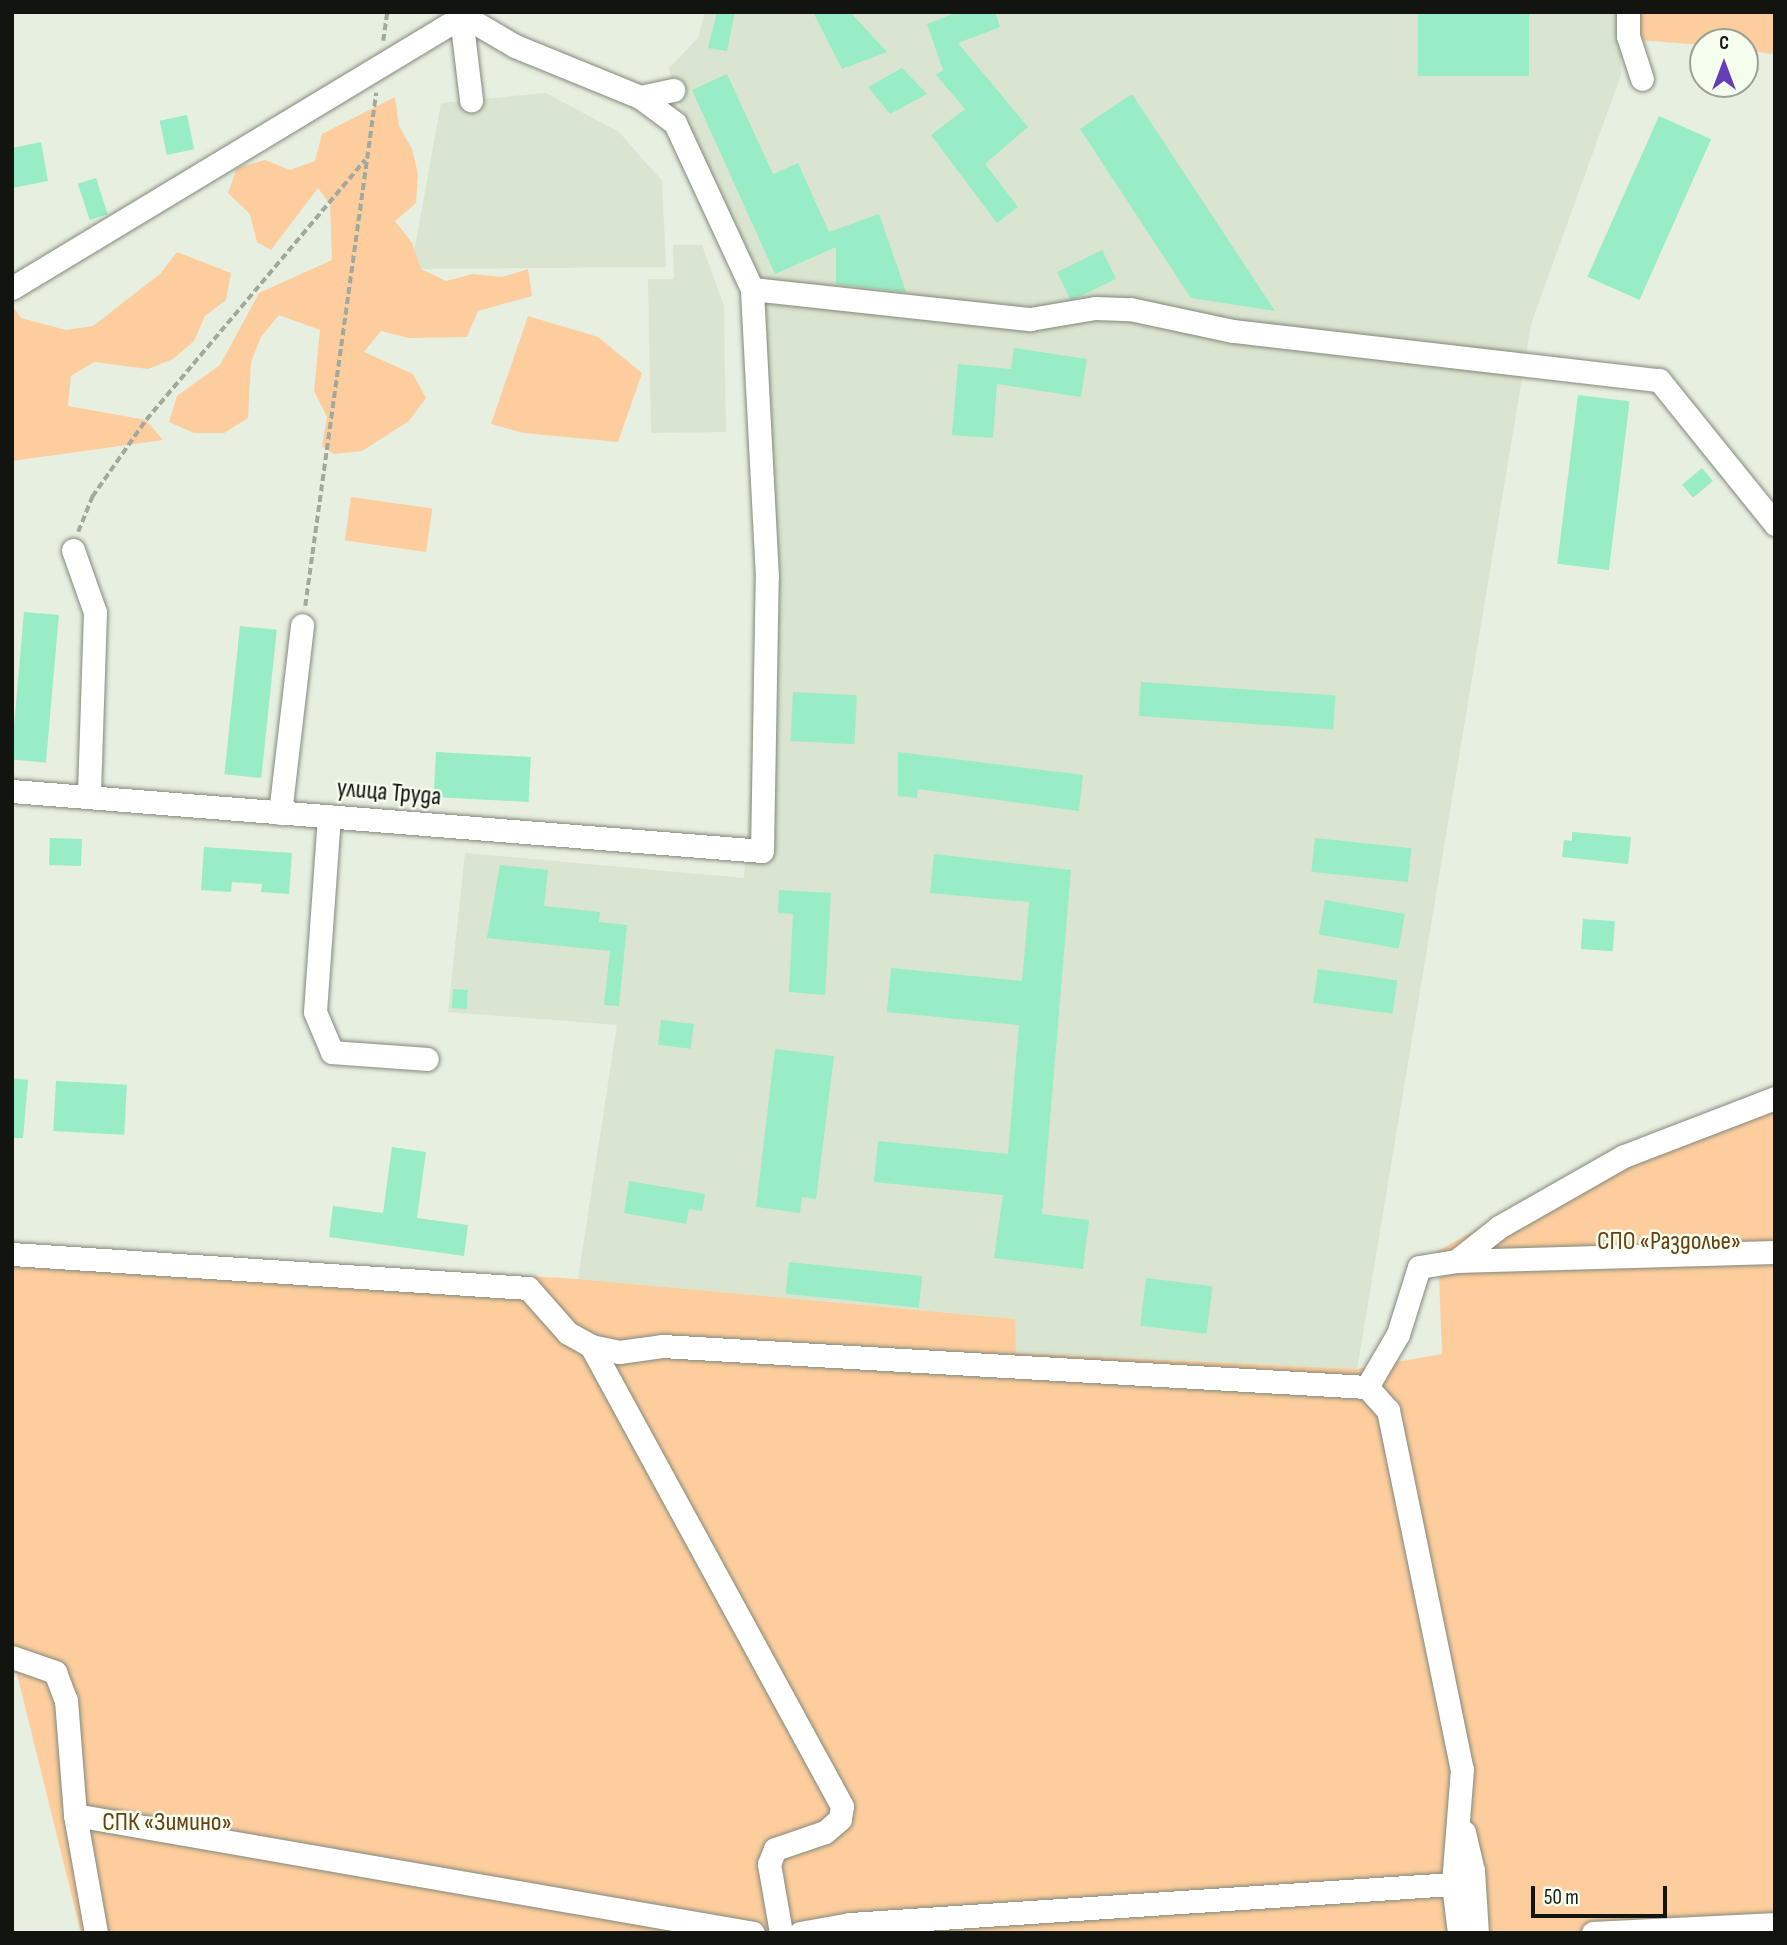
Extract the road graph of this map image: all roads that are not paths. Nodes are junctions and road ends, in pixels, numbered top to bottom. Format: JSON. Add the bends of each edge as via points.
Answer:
{"nodes":[{"id":1,"x":1628,"y":12,"type":"edge"},
{"id":2,"x":459,"y":15,"type":"edge"},
{"id":3,"x":1642,"y":79,"type":"dead end"},
{"id":4,"x":673,"y":90,"type":"dead end"},
{"id":5,"x":640,"y":97,"type":"junction"},
{"id":6,"x":471,"y":100,"type":"dead end"},
{"id":7,"x":12,"y":288,"type":"edge"},
{"id":8,"x":752,"y":289,"type":"junction"},
{"id":9,"x":1775,"y":524,"type":"edge"},
{"id":10,"x":73,"y":550,"type":"road end"},
{"id":11,"x":302,"y":625,"type":"road end"},
{"id":12,"x":12,"y":791,"type":"edge"},
{"id":13,"x":89,"y":797,"type":"junction"},
{"id":14,"x":280,"y":813,"type":"junction"},
{"id":15,"x":329,"y":816,"type":"junction"},
{"id":16,"x":427,"y":1059,"type":"dead end"},
{"id":17,"x":1775,"y":1098,"type":"edge"},
{"id":18,"x":1775,"y":1252,"type":"edge"},
{"id":19,"x":12,"y":1254,"type":"edge"},
{"id":20,"x":1456,"y":1261,"type":"junction"},
{"id":21,"x":591,"y":1346,"type":"junction"},
{"id":22,"x":1367,"y":1387,"type":"junction"},
{"id":23,"x":12,"y":1657,"type":"edge"},
{"id":24,"x":1460,"y":1812,"type":"junction"},
{"id":25,"x":75,"y":1815,"type":"junction"},
{"id":26,"x":1453,"y":1884,"type":"junction"},
{"id":27,"x":1775,"y":1924,"type":"edge"},
{"id":28,"x":96,"y":1933,"type":"edge"},
{"id":29,"x":753,"y":1933,"type":"edge"},
{"id":30,"x":780,"y":1933,"type":"edge"},
{"id":31,"x":800,"y":1933,"type":"edge"},
{"id":32,"x":1459,"y":1933,"type":"edge"},
{"id":33,"x":1477,"y":1933,"type":"edge"},
{"id":34,"x":1593,"y":1933,"type":"edge"}],
"edges":[{"from":1,"to":3,"type":"street","via":[[1628,36]]},
{"from":2,"to":5,"type":"street","via":[[515,46]]},
{"from":2,"to":6,"type":"street"},
{"from":2,"to":7,"type":"street"},
{"from":4,"to":5,"type":"street"},
{"from":5,"to":8,"type":"street","via":[[675,123]]},
{"from":8,"to":9,"type":"street","via":[[1030,319],[1095,308],[1130,309],[1233,331],[1659,380]]},
{"from":8,"to":15,"type":"street","name":"улица Труда","via":[[767,577],[762,851]]},
{"from":10,"to":13,"type":"street","via":[[95,612]]},
{"from":11,"to":14,"type":"street"},
{"from":12,"to":13,"type":"street","name":"улица Труда"},
{"from":13,"to":14,"type":"street","name":"улица Труда"},
{"from":14,"to":15,"type":"street","name":"улица Труда"},
{"from":15,"to":16,"type":"street","via":[[314,1012],[332,1052]]},
{"from":17,"to":20,"type":"street","via":[[1624,1156],[1499,1227]]},
{"from":18,"to":20,"type":"street"},
{"from":19,"to":21,"type":"street","via":[[528,1288],[568,1333]]},
{"from":20,"to":22,"type":"street","via":[[1419,1267],[1398,1334]]},
{"from":21,"to":22,"type":"street","via":[[619,1352],[662,1346]]},
{"from":21,"to":30,"type":"street","via":[[842,1806],[840,1819],[825,1832],[775,1849],[769,1864]]},
{"from":22,"to":24,"type":"street","via":[[1388,1410],[1462,1769]]},
{"from":23,"to":25,"type":"street","via":[[55,1672],[66,1700]]},
{"from":24,"to":26,"type":"street"},
{"from":24,"to":33,"type":"street","via":[[1473,1870]]},
{"from":25,"to":28,"type":"street"},
{"from":25,"to":29,"type":"street"},
{"from":26,"to":31,"type":"street","via":[[850,1924]]},
{"from":26,"to":32,"type":"street"},
{"from":27,"to":34,"type":"street"}]}
